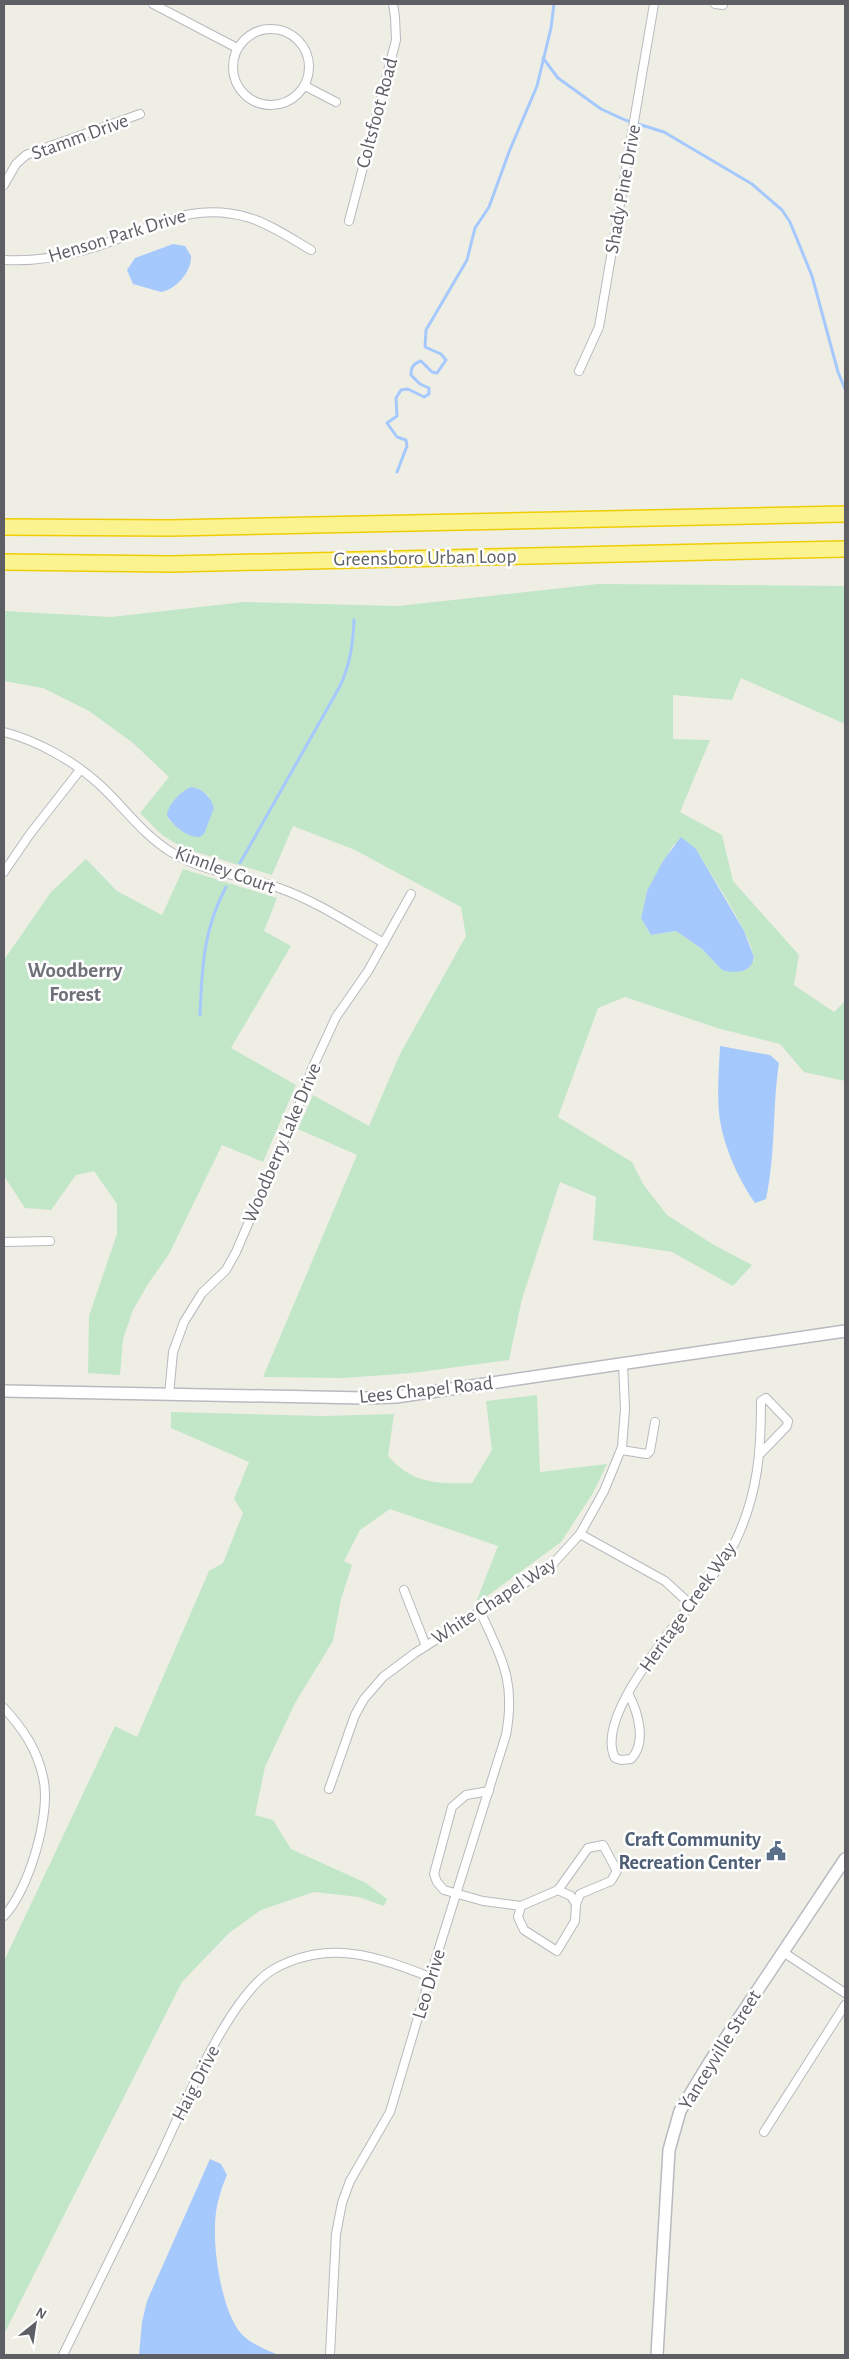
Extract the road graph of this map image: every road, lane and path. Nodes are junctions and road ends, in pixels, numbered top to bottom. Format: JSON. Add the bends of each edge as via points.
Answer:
{"nodes":[{"id":1,"x":153,"y":4,"type":"edge"},
{"id":2,"x":392,"y":4,"type":"edge"},
{"id":3,"x":654,"y":4,"type":"edge"},
{"id":4,"x":237,"y":48,"type":"junction"},
{"id":5,"x":305,"y":86,"type":"junction"},
{"id":6,"x":336,"y":102,"type":"dead end"},
{"id":7,"x":140,"y":114,"type":"dead end"},
{"id":8,"x":4,"y":185,"type":"edge"},
{"id":9,"x":348,"y":221,"type":"dead end"},
{"id":10,"x":311,"y":250,"type":"dead end"},
{"id":11,"x":4,"y":260,"type":"edge"},
{"id":12,"x":578,"y":371,"type":"dead end"},
{"id":13,"x":845,"y":514,"type":"edge"},
{"id":14,"x":4,"y":526,"type":"edge"},
{"id":15,"x":845,"y":549,"type":"edge"},
{"id":16,"x":754,"y":551,"type":"junction"},
{"id":17,"x":845,"y":556,"type":"edge"},
{"id":18,"x":4,"y":562,"type":"edge"},
{"id":19,"x":4,"y":732,"type":"edge"},
{"id":20,"x":80,"y":770,"type":"junction"},
{"id":21,"x":4,"y":872,"type":"edge"},
{"id":22,"x":411,"y":894,"type":"dead end"},
{"id":23,"x":384,"y":943,"type":"junction"},
{"id":24,"x":50,"y":1241,"type":"dead end"},
{"id":25,"x":4,"y":1242,"type":"edge"},
{"id":26,"x":845,"y":1331,"type":"edge"},
{"id":27,"x":623,"y":1364,"type":"junction"},
{"id":28,"x":4,"y":1391,"type":"edge"},
{"id":29,"x":169,"y":1395,"type":"junction"},
{"id":30,"x":655,"y":1422,"type":"dead end"},
{"id":31,"x":621,"y":1450,"type":"junction"},
{"id":32,"x":761,"y":1453,"type":"junction"},
{"id":33,"x":580,"y":1534,"type":"junction"},
{"id":34,"x":404,"y":1590,"type":"dead end"},
{"id":35,"x":690,"y":1604,"type":"junction"},
{"id":36,"x":481,"y":1613,"type":"junction"},
{"id":37,"x":426,"y":1646,"type":"junction"},
{"id":38,"x":629,"y":1695,"type":"junction"},
{"id":39,"x":4,"y":1708,"type":"edge"},
{"id":40,"x":329,"y":1789,"type":"dead end"},
{"id":41,"x":489,"y":1791,"type":"junction"},
{"id":42,"x":845,"y":1859,"type":"edge"},
{"id":43,"x":558,"y":1890,"type":"junction"},
{"id":44,"x":456,"y":1894,"type":"junction"},
{"id":45,"x":576,"y":1904,"type":"junction"},
{"id":46,"x":521,"y":1906,"type":"junction"},
{"id":47,"x":4,"y":1916,"type":"edge"},
{"id":48,"x":783,"y":1952,"type":"junction"},
{"id":49,"x":430,"y":1977,"type":"junction"},
{"id":50,"x":845,"y":1993,"type":"edge"},
{"id":51,"x":845,"y":2005,"type":"edge"},
{"id":52,"x":764,"y":2132,"type":"dead end"},
{"id":53,"x":63,"y":2355,"type":"edge"},
{"id":54,"x":330,"y":2355,"type":"edge"},
{"id":55,"x":657,"y":2355,"type":"edge"}],
"edges":[{"from":1,"to":4,"type":"street"},
{"from":2,"to":9,"type":"street","name":"Coltsfoot Road","via":[[396,17],[396,40]]},
{"from":3,"to":12,"type":"street","name":"Shady Pine Drive","via":[[599,327]]},
{"from":4,"to":5,"type":"street","via":[[234,78],[241,91],[253,101],[267,105],[282,104],[296,97]]},
{"from":4,"to":5,"type":"street","via":[[260,30],[290,33],[308,56],[310,71]]},
{"from":5,"to":6,"type":"street"},
{"from":7,"to":8,"type":"street","name":"Stamm Drive","via":[[26,155],[16,164]]},
{"from":10,"to":11,"type":"street","name":"Henson Park Drive","via":[[251,218],[213,211],[180,215],[113,241],[43,259]]},
{"from":13,"to":14,"type":"highway","name":"Greensboro Urban Loop","via":[[170,528]]},
{"from":15,"to":16,"type":"highway","name":"Greensboro Urban Loop"},
{"from":16,"to":17,"type":"highway"},
{"from":16,"to":18,"type":"highway","name":"Greensboro Urban Loop","via":[[171,564]]},
{"from":19,"to":20,"type":"street","name":"Kinnley Court","via":[[32,742]]},
{"from":20,"to":21,"type":"street"},
{"from":20,"to":23,"type":"street","name":"Kinnley Court","via":[[99,784],[148,835],[172,853],[281,889]]},
{"from":22,"to":23,"type":"street","name":"Woodberry Lake Drive"},
{"from":23,"to":29,"type":"street","name":"Woodberry Lake Drive","via":[[328,1035],[236,1252],[226,1270],[202,1294],[184,1322],[174,1352]]},
{"from":24,"to":25,"type":"street"},
{"from":26,"to":27,"type":"main road","name":"Lees Chapel Road"},
{"from":27,"to":29,"type":"main road","name":"Lees Chapel Road","via":[[396,1397]]},
{"from":27,"to":31,"type":"street","name":"White Chapel Way","via":[[625,1408]]},
{"from":28,"to":29,"type":"main road","name":"Lees Chapel Road"},
{"from":30,"to":31,"type":"street","via":[[647,1454]]},
{"from":31,"to":33,"type":"street","name":"White Chapel Way","via":[[604,1491]]},
{"from":32,"to":32,"type":"street","name":"Heritage Creek Way","via":[[761,1401],[766,1398],[788,1421],[788,1426]]},
{"from":32,"to":35,"type":"street","name":"Heritage Creek Way","via":[[751,1502],[737,1539]]},
{"from":33,"to":35,"type":"street","via":[[665,1581]]},
{"from":33,"to":36,"type":"street","name":"White Chapel Way","via":[[550,1567]]},
{"from":34,"to":37,"type":"street"},
{"from":35,"to":38,"type":"street","name":"Heritage Creek Way","via":[[652,1652]]},
{"from":36,"to":37,"type":"street","name":"White Chapel Way"},
{"from":36,"to":41,"type":"street","name":"Leo Drive","via":[[506,1670],[510,1699],[506,1735]]},
{"from":37,"to":40,"type":"street","name":"White Chapel Way","via":[[383,1677],[364,1699],[355,1715]]},
{"from":38,"to":38,"type":"street","name":"Heritage Creek Way","via":[[612,1728],[612,1752],[621,1760],[631,1758],[638,1747],[639,1714]]},
{"from":39,"to":47,"type":"street","via":[[33,1745],[46,1793],[31,1868]]},
{"from":41,"to":44,"type":"street","name":"Leo Drive"},
{"from":41,"to":44,"type":"street","via":[[466,1795],[452,1807],[434,1874],[436,1882],[444,1890]]},
{"from":42,"to":48,"type":"main road","name":"Yanceyville Street"},
{"from":43,"to":45,"type":"street","via":[[565,1891]]},
{"from":43,"to":45,"type":"street","via":[[588,1848],[603,1845],[617,1871],[611,1882],[580,1894]]},
{"from":43,"to":46,"type":"street"},
{"from":44,"to":46,"type":"street","via":[[483,1902]]},
{"from":44,"to":49,"type":"street","name":"Leo Drive"},
{"from":45,"to":46,"type":"street","via":[[575,1921],[557,1951],[524,1930],[518,1916]]},
{"from":48,"to":50,"type":"street"},
{"from":48,"to":55,"type":"main road","name":"Yanceyville Street","via":[[680,2111],[669,2150]]},
{"from":49,"to":53,"type":"street","name":"Haig Drive","via":[[381,1958],[344,1952],[308,1956],[273,1970],[250,1988],[231,2014],[201,2072]]},
{"from":49,"to":54,"type":"street","name":"Leo Drive","via":[[390,2112],[350,2181],[342,2203],[336,2234]]},
{"from":51,"to":52,"type":"street"}]}
